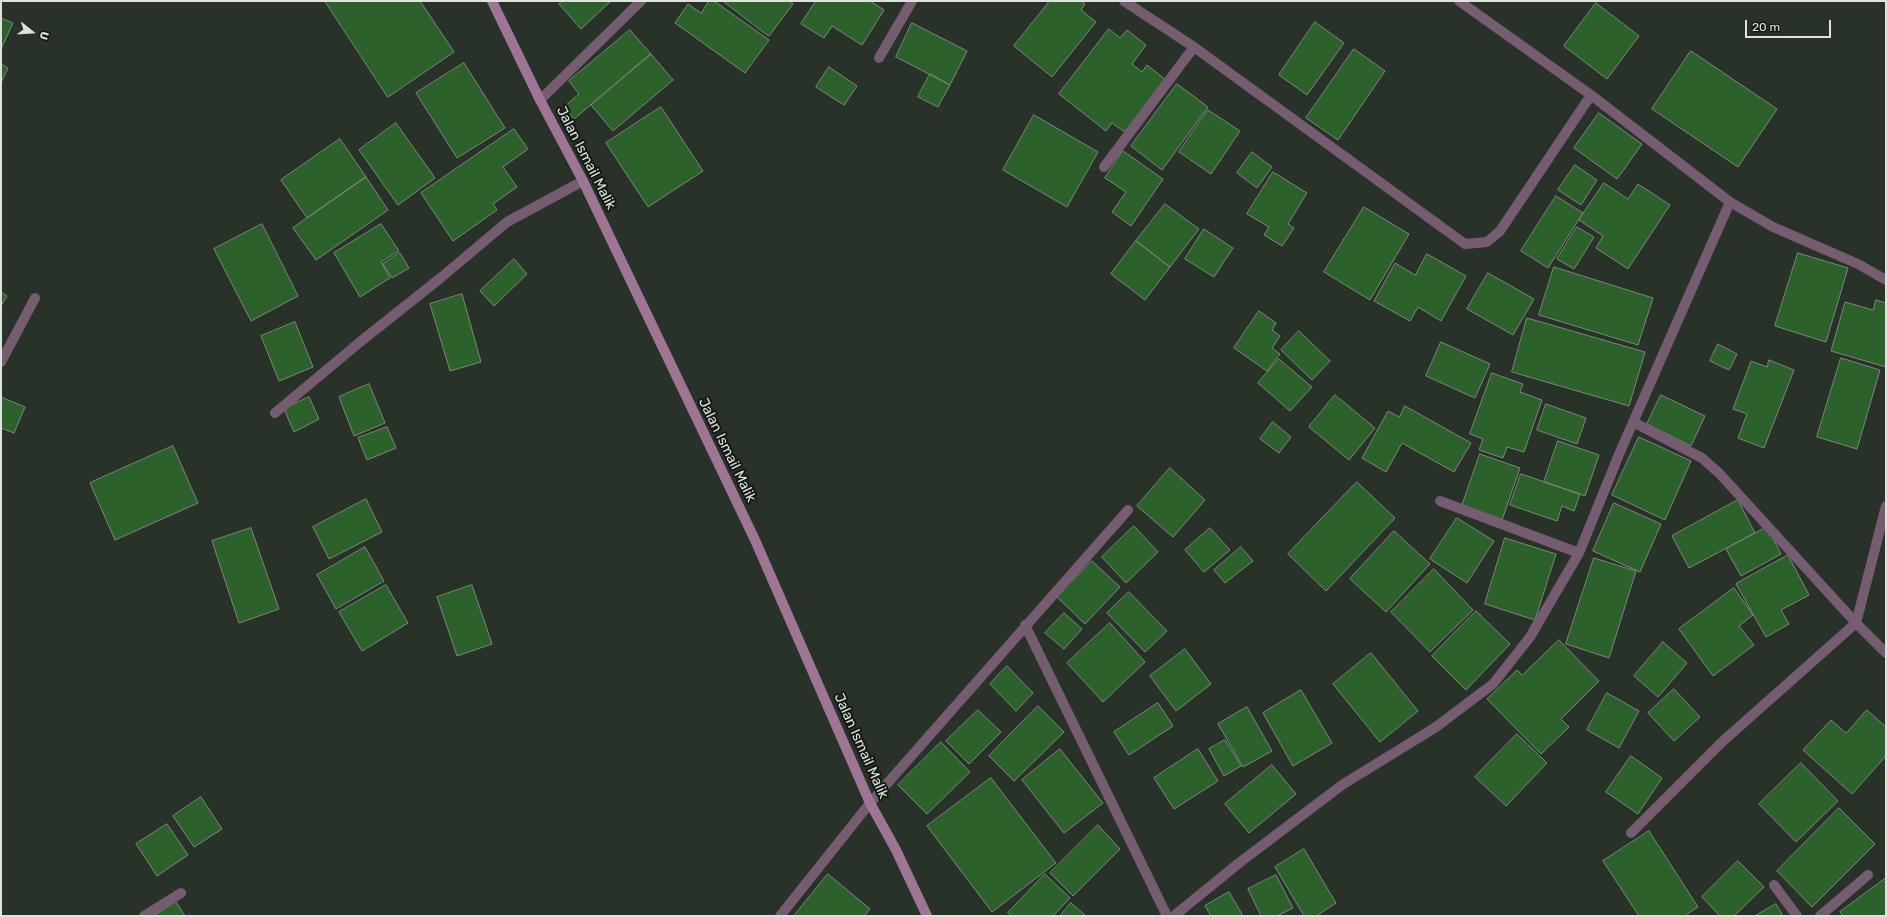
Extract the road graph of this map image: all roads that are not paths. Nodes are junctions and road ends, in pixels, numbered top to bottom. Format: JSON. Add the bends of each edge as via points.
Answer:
{"nodes":[{"id":1,"x":492,"y":1,"type":"edge"},
{"id":2,"x":641,"y":1,"type":"edge"},
{"id":3,"x":912,"y":1,"type":"edge"},
{"id":4,"x":1124,"y":1,"type":"edge"},
{"id":5,"x":1459,"y":1,"type":"edge"},
{"id":6,"x":1194,"y":47,"type":"junction"},
{"id":7,"x":879,"y":58,"type":"dead end"},
{"id":8,"x":1591,"y":95,"type":"junction"},
{"id":9,"x":540,"y":100,"type":"junction"},
{"id":10,"x":1104,"y":167,"type":"dead end"},
{"id":11,"x":583,"y":180,"type":"junction"},
{"id":12,"x":1730,"y":202,"type":"junction"},
{"id":13,"x":1886,"y":280,"type":"edge"},
{"id":14,"x":35,"y":298,"type":"dead end"},
{"id":15,"x":1,"y":362,"type":"edge"},
{"id":16,"x":275,"y":413,"type":"dead end"},
{"id":17,"x":1633,"y":422,"type":"junction"},
{"id":18,"x":1440,"y":501,"type":"dead end"},
{"id":19,"x":1886,"y":506,"type":"edge"},
{"id":20,"x":1128,"y":510,"type":"dead end"},
{"id":21,"x":1579,"y":553,"type":"junction"},
{"id":22,"x":1856,"y":623,"type":"junction"},
{"id":23,"x":1025,"y":625,"type":"junction"},
{"id":24,"x":1886,"y":653,"type":"edge"},
{"id":25,"x":870,"y":802,"type":"junction"},
{"id":26,"x":1631,"y":833,"type":"dead end"},
{"id":27,"x":1868,"y":875,"type":"dead end"},
{"id":28,"x":1774,"y":884,"type":"dead end"},
{"id":29,"x":181,"y":893,"type":"dead end"},
{"id":30,"x":144,"y":916,"type":"edge"},
{"id":31,"x":780,"y":916,"type":"edge"},
{"id":32,"x":927,"y":916,"type":"edge"},
{"id":33,"x":1167,"y":916,"type":"edge"},
{"id":34,"x":1174,"y":916,"type":"edge"},
{"id":35,"x":1797,"y":916,"type":"edge"},
{"id":36,"x":1820,"y":916,"type":"edge"}],
"edges":[{"from":1,"to":9,"type":"main road","name":"Jalan Ismail Malik"},
{"from":2,"to":9,"type":"street"},
{"from":3,"to":7,"type":"street"},
{"from":4,"to":6,"type":"street"},
{"from":5,"to":8,"type":"street"},
{"from":6,"to":8,"type":"street","via":[[1465,244],[1487,242],[1500,231]]},
{"from":6,"to":10,"type":"street"},
{"from":8,"to":12,"type":"street"},
{"from":9,"to":11,"type":"main road","name":"Jalan Ismail Malik"},
{"from":11,"to":16,"type":"street","via":[[507,222]]},
{"from":11,"to":25,"type":"main road","name":"Jalan Ismail Malik","via":[[755,540]]},
{"from":12,"to":13,"type":"street","via":[[1773,227],[1858,264]]},
{"from":12,"to":17,"type":"street"},
{"from":14,"to":15,"type":"street"},
{"from":17,"to":21,"type":"street"},
{"from":17,"to":22,"type":"street","via":[[1702,458],[1719,473]]},
{"from":18,"to":21,"type":"street"},
{"from":19,"to":22,"type":"street"},
{"from":20,"to":23,"type":"street"},
{"from":21,"to":34,"type":"street","via":[[1530,637],[1493,684],[1436,728],[1342,785]]},
{"from":22,"to":24,"type":"street"},
{"from":22,"to":26,"type":"street","via":[[1722,742]]},
{"from":23,"to":25,"type":"street"},
{"from":23,"to":33,"type":"street"},
{"from":25,"to":31,"type":"street"},
{"from":25,"to":32,"type":"main road","name":"Jalan Ismail Malik"},
{"from":27,"to":36,"type":"street"},
{"from":28,"to":35,"type":"street"},
{"from":29,"to":30,"type":"street"}]}
